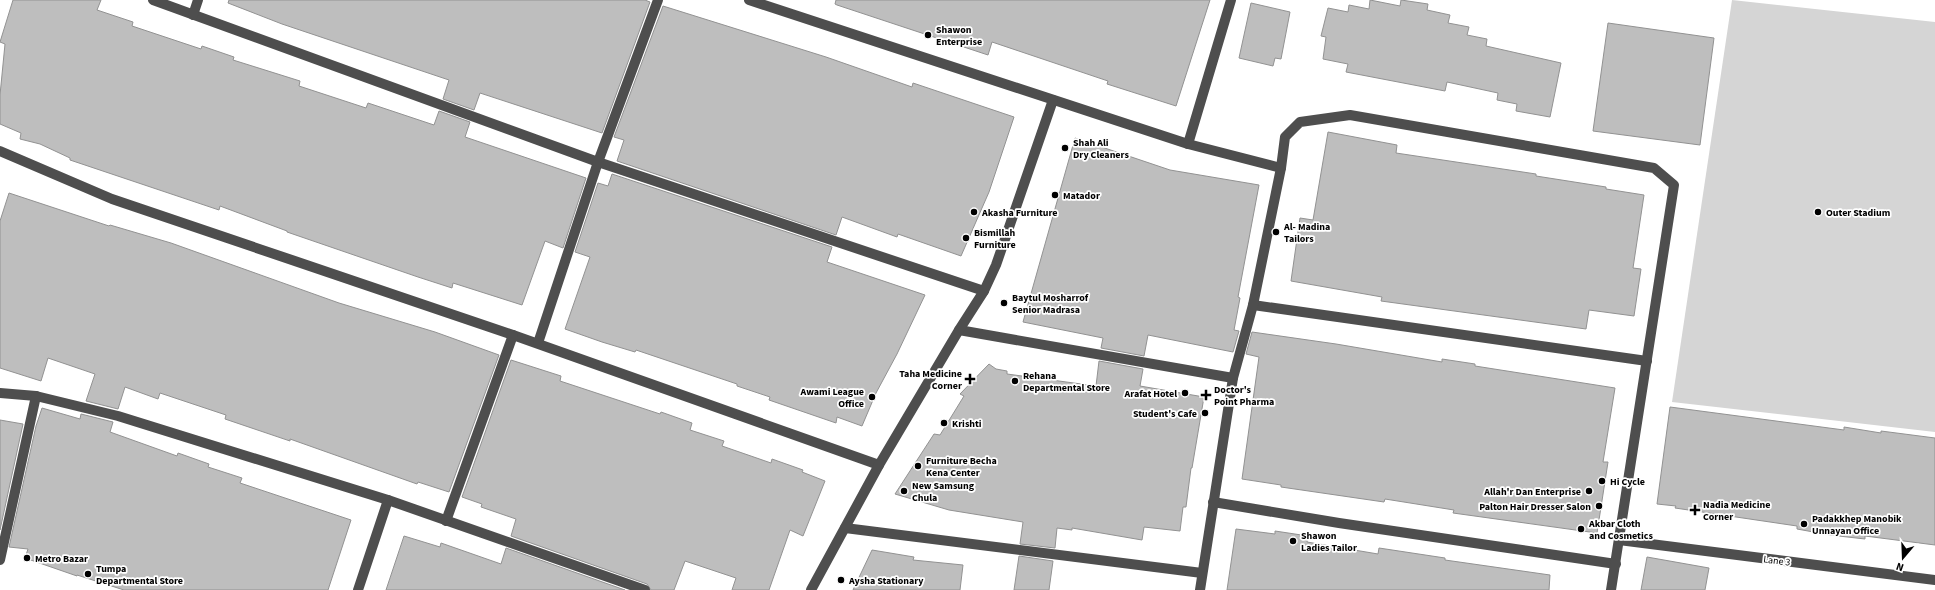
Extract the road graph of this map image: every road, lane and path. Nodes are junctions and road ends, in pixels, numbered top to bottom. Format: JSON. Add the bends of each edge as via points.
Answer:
{"nodes":[{"id":1,"x":153,"y":0,"type":"edge"},
{"id":2,"x":198,"y":0,"type":"edge"},
{"id":3,"x":658,"y":0,"type":"edge"},
{"id":4,"x":749,"y":0,"type":"edge"},
{"id":5,"x":1231,"y":0,"type":"edge"},
{"id":6,"x":193,"y":15,"type":"junction"},
{"id":7,"x":1053,"y":100,"type":"junction"},
{"id":8,"x":1188,"y":144,"type":"junction"},
{"id":9,"x":0,"y":151,"type":"edge"},
{"id":10,"x":598,"y":162,"type":"junction"},
{"id":11,"x":1281,"y":168,"type":"junction"},
{"id":12,"x":984,"y":291,"type":"junction"},
{"id":13,"x":1253,"y":305,"type":"junction"},
{"id":14,"x":958,"y":330,"type":"junction"},
{"id":15,"x":513,"y":334,"type":"junction"},
{"id":16,"x":538,"y":343,"type":"junction"},
{"id":17,"x":1647,"y":361,"type":"junction"},
{"id":18,"x":1232,"y":378,"type":"junction"},
{"id":19,"x":0,"y":393,"type":"edge"},
{"id":20,"x":36,"y":396,"type":"junction"},
{"id":21,"x":879,"y":465,"type":"junction"},
{"id":22,"x":388,"y":500,"type":"junction"},
{"id":23,"x":1213,"y":502,"type":"junction"},
{"id":24,"x":446,"y":520,"type":"junction"},
{"id":25,"x":845,"y":528,"type":"junction"},
{"id":26,"x":1619,"y":540,"type":"junction"},
{"id":27,"x":0,"y":560,"type":"edge"},
{"id":28,"x":1616,"y":564,"type":"junction"},
{"id":29,"x":1202,"y":573,"type":"junction"},
{"id":30,"x":1935,"y":580,"type":"edge"},
{"id":31,"x":358,"y":590,"type":"edge"},
{"id":32,"x":645,"y":590,"type":"edge"},
{"id":33,"x":811,"y":590,"type":"edge"},
{"id":34,"x":1200,"y":590,"type":"edge"},
{"id":35,"x":1611,"y":590,"type":"edge"}],
"edges":[{"from":1,"to":6,"type":"street"},
{"from":2,"to":6,"type":"street"},
{"from":3,"to":10,"type":"street"},
{"from":4,"to":7,"type":"street"},
{"from":5,"to":8,"type":"street"},
{"from":6,"to":10,"type":"street"},
{"from":7,"to":8,"type":"street"},
{"from":7,"to":12,"type":"street","via":[[996,265]]},
{"from":8,"to":11,"type":"street"},
{"from":9,"to":15,"type":"street","via":[[112,199]]},
{"from":10,"to":12,"type":"street"},
{"from":10,"to":16,"type":"street"},
{"from":11,"to":13,"type":"street"},
{"from":11,"to":17,"type":"street","via":[[1285,137],[1300,122],[1350,116],[1654,168],[1674,185]]},
{"from":12,"to":14,"type":"street"},
{"from":13,"to":17,"type":"street"},
{"from":13,"to":18,"type":"street"},
{"from":14,"to":18,"type":"street"},
{"from":14,"to":21,"type":"street"},
{"from":15,"to":16,"type":"street"},
{"from":15,"to":24,"type":"street"},
{"from":16,"to":21,"type":"street"},
{"from":17,"to":26,"type":"street"},
{"from":18,"to":23,"type":"street"},
{"from":19,"to":20,"type":"street"},
{"from":20,"to":22,"type":"street","via":[[118,416]]},
{"from":20,"to":27,"type":"street"},
{"from":21,"to":25,"type":"street"},
{"from":22,"to":24,"type":"street"},
{"from":22,"to":31,"type":"street"},
{"from":23,"to":28,"type":"street"},
{"from":23,"to":29,"type":"street"},
{"from":24,"to":32,"type":"street"},
{"from":25,"to":29,"type":"street"},
{"from":25,"to":33,"type":"street"},
{"from":26,"to":28,"type":"street"},
{"from":26,"to":30,"type":"street","name":"Lane 3"},
{"from":28,"to":35,"type":"street"},
{"from":29,"to":34,"type":"street"}]}
